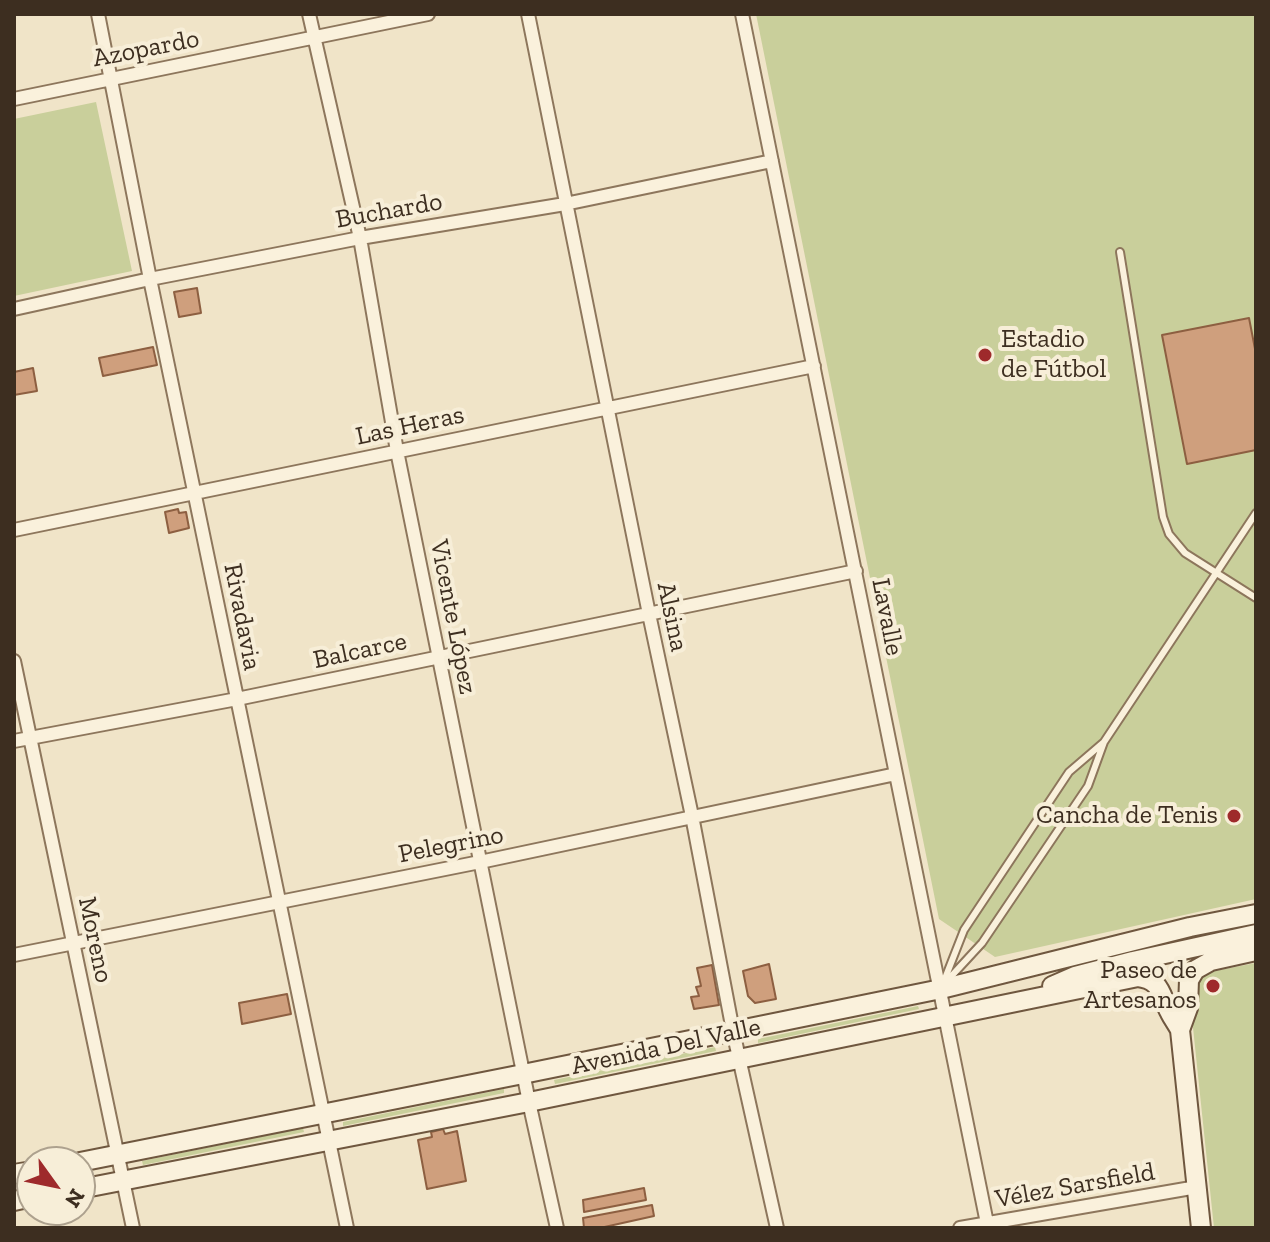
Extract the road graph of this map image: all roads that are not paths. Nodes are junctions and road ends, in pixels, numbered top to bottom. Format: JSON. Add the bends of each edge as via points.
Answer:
{"nodes":[{"id":1,"x":98,"y":14,"type":"edge"},
{"id":2,"x":309,"y":14,"type":"edge"},
{"id":3,"x":428,"y":14,"type":"edge"},
{"id":4,"x":528,"y":14,"type":"edge"},
{"id":5,"x":742,"y":14,"type":"edge"},
{"id":6,"x":314,"y":39,"type":"junction"},
{"id":7,"x":111,"y":78,"type":"junction"},
{"id":8,"x":14,"y":99,"type":"edge"},
{"id":9,"x":772,"y":161,"type":"junction"},
{"id":10,"x":565,"y":204,"type":"junction"},
{"id":11,"x":360,"y":238,"type":"junction"},
{"id":12,"x":1120,"y":252,"type":"dead end"},
{"id":13,"x":150,"y":279,"type":"junction"},
{"id":14,"x":14,"y":309,"type":"edge"},
{"id":15,"x":814,"y":366,"type":"junction"},
{"id":16,"x":607,"y":408,"type":"junction"},
{"id":17,"x":397,"y":451,"type":"junction"},
{"id":18,"x":195,"y":493,"type":"junction"},
{"id":19,"x":1256,"y":513,"type":"edge"},
{"id":20,"x":14,"y":530,"type":"edge"},
{"id":21,"x":856,"y":571,"type":"junction"},
{"id":22,"x":1216,"y":572,"type":"junction"},
{"id":23,"x":1256,"y":598,"type":"edge"},
{"id":24,"x":649,"y":614,"type":"junction"},
{"id":25,"x":439,"y":658,"type":"junction"},
{"id":26,"x":14,"y":661,"type":"edge"},
{"id":27,"x":237,"y":699,"type":"junction"},
{"id":28,"x":30,"y":738,"type":"junction"},
{"id":29,"x":14,"y":741,"type":"edge"},
{"id":30,"x":1104,"y":742,"type":"junction"},
{"id":31,"x":896,"y":774,"type":"junction"},
{"id":32,"x":692,"y":816,"type":"junction"},
{"id":33,"x":480,"y":862,"type":"junction"},
{"id":34,"x":279,"y":901,"type":"junction"},
{"id":35,"x":1256,"y":914,"type":"edge"},
{"id":36,"x":1256,"y":934,"type":"edge"},
{"id":37,"x":74,"y":943,"type":"junction"},
{"id":38,"x":1256,"y":951,"type":"edge"},
{"id":39,"x":14,"y":955,"type":"edge"},
{"id":40,"x":941,"y":989,"type":"junction"},
{"id":41,"x":1037,"y":997,"type":"junction"},
{"id":42,"x":946,"y":1016,"type":"junction"},
{"id":43,"x":1180,"y":1030,"type":"junction"},
{"id":44,"x":733,"y":1031,"type":"junction"},
{"id":45,"x":739,"y":1058,"type":"junction"},
{"id":46,"x":523,"y":1074,"type":"junction"},
{"id":47,"x":529,"y":1102,"type":"junction"},
{"id":48,"x":323,"y":1113,"type":"junction"},
{"id":49,"x":329,"y":1140,"type":"junction"},
{"id":50,"x":117,"y":1155,"type":"junction"},
{"id":51,"x":96,"y":1159,"type":"edge"},
{"id":52,"x":123,"y":1181,"type":"junction"},
{"id":53,"x":96,"y":1186,"type":"edge"},
{"id":54,"x":1197,"y":1187,"type":"junction"},
{"id":55,"x":988,"y":1225,"type":"edge"},
{"id":56,"x":133,"y":1228,"type":"edge"},
{"id":57,"x":347,"y":1228,"type":"edge"},
{"id":58,"x":557,"y":1228,"type":"edge"},
{"id":59,"x":777,"y":1228,"type":"edge"},
{"id":60,"x":960,"y":1228,"type":"edge"},
{"id":61,"x":1201,"y":1228,"type":"edge"}],
"edges":[{"from":1,"to":7,"type":"street","name":"Rivadavia"},
{"from":2,"to":6,"type":"street","name":"Vicente López"},
{"from":3,"to":6,"type":"street","name":"Azopardo"},
{"from":4,"to":10,"type":"street","name":"Alsina"},
{"from":5,"to":9,"type":"street","name":"Lavalle"},
{"from":6,"to":7,"type":"street","name":"Azopardo"},
{"from":6,"to":11,"type":"street","name":"Vicente López"},
{"from":7,"to":8,"type":"street","name":"Azopardo"},
{"from":7,"to":13,"type":"street","name":"Rivadavia"},
{"from":9,"to":10,"type":"street","name":"Buchardo"},
{"from":9,"to":15,"type":"street","name":"Lavalle"},
{"from":10,"to":11,"type":"street","name":"Buchardo"},
{"from":10,"to":16,"type":"street","name":"Alsina"},
{"from":11,"to":13,"type":"street","name":"Buchardo"},
{"from":11,"to":17,"type":"street","name":"Vicente López"},
{"from":12,"to":22,"type":"lane","via":[[1163,517],[1185,553]]},
{"from":13,"to":14,"type":"street","name":"Buchardo"},
{"from":13,"to":18,"type":"street","name":"Rivadavia"},
{"from":15,"to":16,"type":"street","name":"Las Heras"},
{"from":15,"to":21,"type":"street","name":"Lavalle"},
{"from":16,"to":17,"type":"street","name":"Las Heras"},
{"from":16,"to":24,"type":"street","name":"Alsina"},
{"from":17,"to":18,"type":"street","name":"Las Heras"},
{"from":17,"to":25,"type":"street","name":"Vicente López"},
{"from":18,"to":20,"type":"street","name":"Las Heras"},
{"from":18,"to":27,"type":"street","name":"Rivadavia"},
{"from":19,"to":22,"type":"lane"},
{"from":21,"to":24,"type":"street","name":"Balcarce"},
{"from":21,"to":31,"type":"street","name":"Lavalle"},
{"from":22,"to":23,"type":"lane"},
{"from":22,"to":30,"type":"lane"},
{"from":24,"to":25,"type":"street","name":"Balcarce"},
{"from":24,"to":32,"type":"street","name":"Alsina"},
{"from":25,"to":27,"type":"street","name":"Balcarce"},
{"from":25,"to":33,"type":"street","name":"Vicente López"},
{"from":26,"to":28,"type":"street","name":"Moreno"},
{"from":27,"to":28,"type":"street","name":"Balcarce"},
{"from":27,"to":34,"type":"street","name":"Rivadavia"},
{"from":28,"to":29,"type":"street","name":"Balcarce"},
{"from":28,"to":37,"type":"street","name":"Moreno"},
{"from":30,"to":40,"type":"lane","via":[[1088,786],[982,943]]},
{"from":30,"to":40,"type":"lane","via":[[1069,772],[990,890],[964,930]]},
{"from":31,"to":32,"type":"street","name":"Pelegrino"},
{"from":31,"to":40,"type":"street","name":"Lavalle"},
{"from":32,"to":33,"type":"street","name":"Pelegrino"},
{"from":32,"to":44,"type":"street","name":"Alsina"},
{"from":33,"to":34,"type":"street","name":"Pelegrino"},
{"from":33,"to":46,"type":"street","name":"Vicente López"},
{"from":34,"to":37,"type":"street","name":"Pelegrino"},
{"from":34,"to":48,"type":"street","name":"Rivadavia"},
{"from":35,"to":40,"type":"main road","name":"Avenida Del Valle"},
{"from":36,"to":41,"type":"main road","name":"Avenida Del Valle","via":[[1075,976]]},
{"from":37,"to":39,"type":"street","name":"Pelegrino"},
{"from":37,"to":50,"type":"street","name":"Moreno"},
{"from":38,"to":43,"type":"main road","via":[[1195,970]]},
{"from":40,"to":42,"type":"street","name":"Lavalle"},
{"from":40,"to":44,"type":"main road","name":"Avenida Del Valle"},
{"from":41,"to":42,"type":"main road","name":"Avenida Del Valle"},
{"from":41,"to":43,"type":"main road","via":[[1146,978],[1159,987]]},
{"from":42,"to":45,"type":"main road","name":"Avenida Del Valle"},
{"from":42,"to":55,"type":"street","name":"Lavalle"},
{"from":43,"to":54,"type":"main road"},
{"from":44,"to":45,"type":"street","name":"Alsina"},
{"from":44,"to":46,"type":"main road","name":"Avenida Del Valle"},
{"from":45,"to":47,"type":"main road","name":"Avenida Del Valle"},
{"from":45,"to":59,"type":"street","name":"Alsina"},
{"from":46,"to":47,"type":"street","name":"Vicente López"},
{"from":46,"to":48,"type":"main road","name":"Avenida Del Valle"},
{"from":47,"to":49,"type":"main road","name":"Avenida Del Valle"},
{"from":47,"to":58,"type":"street","name":"Vicente López"},
{"from":48,"to":49,"type":"street","name":"Rivadavia"},
{"from":48,"to":50,"type":"main road","name":"Avenida Del Valle"},
{"from":49,"to":52,"type":"main road","name":"Avenida Del Valle"},
{"from":49,"to":57,"type":"street","name":"Rivadavia"},
{"from":50,"to":51,"type":"main road","name":"Avenida Del Valle"},
{"from":50,"to":52,"type":"street","name":"Moreno"},
{"from":52,"to":53,"type":"main road","name":"Avenida Del Valle"},
{"from":52,"to":56,"type":"street","name":"Moreno"},
{"from":54,"to":55,"type":"street","name":"Vélez Sarsfield"},
{"from":54,"to":61,"type":"main road"},
{"from":55,"to":60,"type":"street","name":"Vélez Sarsfield"}]}
